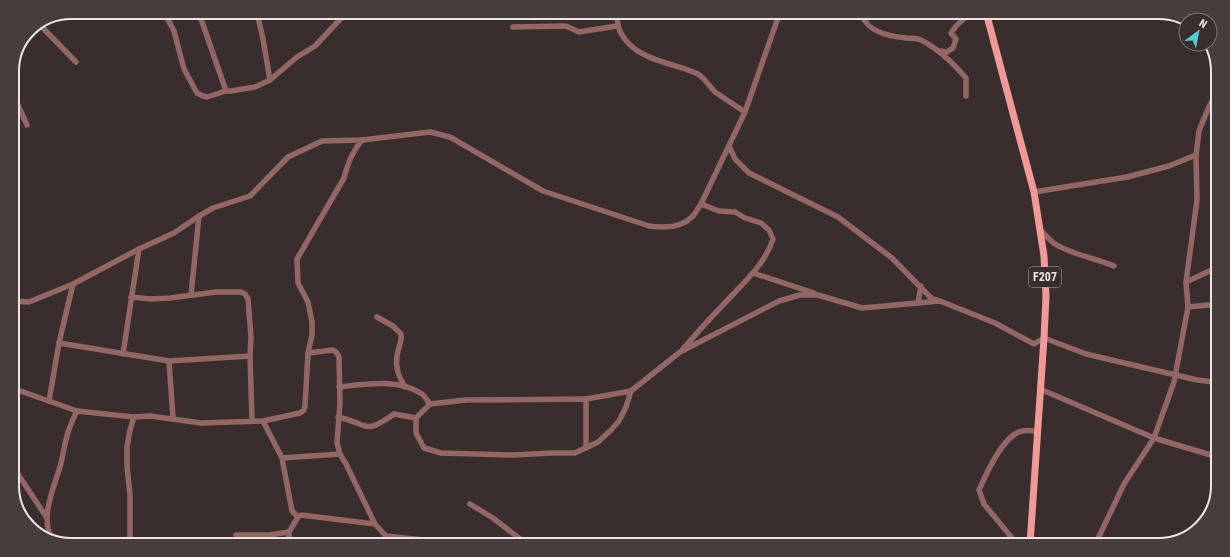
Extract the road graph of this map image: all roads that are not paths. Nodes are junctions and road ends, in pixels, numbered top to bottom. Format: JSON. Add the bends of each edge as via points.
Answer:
{"nodes":[{"id":1,"x":168,"y":19,"type":"edge"},
{"id":2,"x":201,"y":19,"type":"edge"},
{"id":3,"x":258,"y":19,"type":"edge"},
{"id":4,"x":340,"y":19,"type":"edge"},
{"id":5,"x":618,"y":19,"type":"edge"},
{"id":6,"x":778,"y":19,"type":"edge"},
{"id":7,"x":863,"y":19,"type":"edge"},
{"id":8,"x":964,"y":19,"type":"edge"},
{"id":9,"x":988,"y":19,"type":"edge"},
{"id":10,"x":617,"y":26,"type":"junction"},
{"id":11,"x":513,"y":27,"type":"dead end"},
{"id":12,"x":43,"y":28,"type":"edge"},
{"id":13,"x":938,"y":50,"type":"junction"},
{"id":14,"x":76,"y":62,"type":"dead end"},
{"id":15,"x":270,"y":80,"type":"junction"},
{"id":16,"x":226,"y":91,"type":"junction"},
{"id":17,"x":966,"y":96,"type":"dead end"},
{"id":18,"x":1211,"y":103,"type":"edge"},
{"id":19,"x":19,"y":107,"type":"edge"},
{"id":20,"x":746,"y":112,"type":"junction"},
{"id":21,"x":27,"y":125,"type":"dead end"},
{"id":22,"x":362,"y":140,"type":"junction"},
{"id":23,"x":729,"y":146,"type":"junction"},
{"id":24,"x":1196,"y":155,"type":"junction"},
{"id":25,"x":1034,"y":192,"type":"junction"},
{"id":26,"x":700,"y":204,"type":"junction"},
{"id":27,"x":199,"y":216,"type":"junction"},
{"id":28,"x":1041,"y":231,"type":"junction"},
{"id":29,"x":139,"y":249,"type":"junction"},
{"id":30,"x":1114,"y":266,"type":"dead end"},
{"id":31,"x":1211,"y":270,"type":"edge"},
{"id":32,"x":753,"y":273,"type":"junction"},
{"id":33,"x":1186,"y":282,"type":"junction"},
{"id":34,"x":73,"y":284,"type":"junction"},
{"id":35,"x":921,"y":286,"type":"junction"},
{"id":36,"x":191,"y":295,"type":"junction"},
{"id":37,"x":818,"y":295,"type":"junction"},
{"id":38,"x":131,"y":297,"type":"junction"},
{"id":39,"x":19,"y":301,"type":"edge"},
{"id":40,"x":940,"y":301,"type":"junction"},
{"id":41,"x":918,"y":303,"type":"junction"},
{"id":42,"x":1211,"y":305,"type":"edge"},
{"id":43,"x":1188,"y":307,"type":"junction"},
{"id":44,"x":377,"y":317,"type":"dead end"},
{"id":45,"x":1044,"y":338,"type":"junction"},
{"id":46,"x":59,"y":343,"type":"junction"},
{"id":47,"x":680,"y":352,"type":"junction"},
{"id":48,"x":308,"y":353,"type":"junction"},
{"id":49,"x":123,"y":354,"type":"junction"},
{"id":50,"x":250,"y":356,"type":"junction"},
{"id":51,"x":169,"y":361,"type":"junction"},
{"id":52,"x":1176,"y":376,"type":"junction"},
{"id":53,"x":1211,"y":382,"type":"edge"},
{"id":54,"x":339,"y":387,"type":"junction"},
{"id":55,"x":405,"y":387,"type":"junction"},
{"id":56,"x":1040,"y":389,"type":"junction"},
{"id":57,"x":19,"y":390,"type":"edge"},
{"id":58,"x":631,"y":390,"type":"junction"},
{"id":59,"x":586,"y":399,"type":"junction"},
{"id":60,"x":49,"y":401,"type":"junction"},
{"id":61,"x":430,"y":404,"type":"junction"},
{"id":62,"x":77,"y":411,"type":"junction"},
{"id":63,"x":134,"y":417,"type":"junction"},
{"id":64,"x":338,"y":417,"type":"junction"},
{"id":65,"x":173,"y":418,"type":"junction"},
{"id":66,"x":416,"y":418,"type":"junction"},
{"id":67,"x":252,"y":420,"type":"junction"},
{"id":68,"x":263,"y":420,"type":"junction"},
{"id":69,"x":1037,"y":431,"type":"junction"},
{"id":70,"x":1154,"y":438,"type":"junction"},
{"id":71,"x":586,"y":448,"type":"junction"},
{"id":72,"x":340,"y":454,"type":"junction"},
{"id":73,"x":1211,"y":455,"type":"edge"},
{"id":74,"x":282,"y":458,"type":"junction"},
{"id":75,"x":19,"y":476,"type":"edge"},
{"id":76,"x":470,"y":504,"type":"dead end"},
{"id":77,"x":298,"y":517,"type":"junction"},
{"id":78,"x":46,"y":518,"type":"junction"},
{"id":79,"x":375,"y":524,"type":"junction"},
{"id":80,"x":289,"y":532,"type":"junction"},
{"id":81,"x":50,"y":533,"type":"edge"},
{"id":82,"x":236,"y":535,"type":"dead end"},
{"id":83,"x":130,"y":538,"type":"edge"},
{"id":84,"x":289,"y":538,"type":"edge"},
{"id":85,"x":384,"y":538,"type":"edge"},
{"id":86,"x":519,"y":538,"type":"edge"},
{"id":87,"x":1012,"y":538,"type":"edge"},
{"id":88,"x":1030,"y":538,"type":"edge"},
{"id":89,"x":1098,"y":538,"type":"edge"}],
"edges":[{"from":1,"to":16,"type":"street","via":[[174,31],[184,69],[197,93],[207,97]]},
{"from":2,"to":16,"type":"street"},
{"from":3,"to":15,"type":"street"},
{"from":4,"to":15,"type":"street","via":[[315,46],[297,57]]},
{"from":5,"to":10,"type":"street"},
{"from":6,"to":20,"type":"street"},
{"from":7,"to":13,"type":"street","via":[[877,31],[920,39]]},
{"from":8,"to":13,"type":"street","via":[[952,33],[956,38],[953,48],[947,52]]},
{"from":9,"to":25,"type":"main road","number":"F207"},
{"from":10,"to":11,"type":"street","via":[[579,32],[566,26]]},
{"from":10,"to":20,"type":"street","via":[[632,46],[645,56],[698,74],[715,92]]},
{"from":12,"to":14,"type":"street"},
{"from":13,"to":17,"type":"street","via":[[966,78]]},
{"from":15,"to":16,"type":"street","via":[[255,87]]},
{"from":18,"to":24,"type":"street","via":[[1199,131]]},
{"from":19,"to":21,"type":"street"},
{"from":20,"to":23,"type":"street"},
{"from":22,"to":26,"type":"street","via":[[430,132],[442,134],[543,191],[649,226],[677,226],[692,218]]},
{"from":22,"to":27,"type":"street","via":[[322,141],[288,157],[250,196],[213,208]]},
{"from":22,"to":48,"type":"street","via":[[354,150],[344,178],[297,259],[298,283],[308,302],[312,322]]},
{"from":23,"to":26,"type":"street"},
{"from":23,"to":35,"type":"street","via":[[735,159],[749,173],[838,217],[892,258]]},
{"from":24,"to":25,"type":"street","via":[[1169,166],[1127,177]]},
{"from":24,"to":33,"type":"street","via":[[1197,200]]},
{"from":25,"to":28,"type":"main road","number":"F207"},
{"from":26,"to":32,"type":"street","via":[[719,211],[735,212],[762,223],[769,230],[773,239],[771,247]]},
{"from":27,"to":29,"type":"street","via":[[174,233]]},
{"from":27,"to":36,"type":"street"},
{"from":28,"to":30,"type":"street","via":[[1054,244]]},
{"from":28,"to":45,"type":"main road","number":"F207","via":[[1046,296]]},
{"from":29,"to":34,"type":"street"},
{"from":29,"to":38,"type":"street"},
{"from":31,"to":33,"type":"street"},
{"from":32,"to":37,"type":"street"},
{"from":32,"to":47,"type":"street"},
{"from":33,"to":43,"type":"street"},
{"from":34,"to":39,"type":"street","via":[[29,302]]},
{"from":34,"to":46,"type":"street"},
{"from":35,"to":40,"type":"street","via":[[932,299]]},
{"from":35,"to":41,"type":"street"},
{"from":36,"to":38,"type":"street","via":[[150,299]]},
{"from":36,"to":50,"type":"street","via":[[216,292],[245,294],[248,299]]},
{"from":37,"to":41,"type":"street","via":[[862,308]]},
{"from":37,"to":47,"type":"street","via":[[800,295],[779,300]]},
{"from":38,"to":49,"type":"street"},
{"from":40,"to":41,"type":"street"},
{"from":40,"to":45,"type":"street","via":[[994,322],[1034,344]]},
{"from":42,"to":43,"type":"street"},
{"from":43,"to":52,"type":"street"},
{"from":44,"to":55,"type":"street","via":[[401,334],[397,370]]},
{"from":45,"to":52,"type":"street","via":[[1086,354]]},
{"from":45,"to":56,"type":"main road","number":"F207"},
{"from":46,"to":49,"type":"street"},
{"from":46,"to":60,"type":"street"},
{"from":47,"to":58,"type":"street"},
{"from":48,"to":54,"type":"street","via":[[333,350],[337,353]]},
{"from":48,"to":68,"type":"street","via":[[304,410]]},
{"from":49,"to":51,"type":"street"},
{"from":50,"to":51,"type":"street"},
{"from":50,"to":67,"type":"street"},
{"from":51,"to":65,"type":"street"},
{"from":52,"to":53,"type":"street"},
{"from":52,"to":70,"type":"street"},
{"from":54,"to":55,"type":"street","via":[[379,383]]},
{"from":54,"to":64,"type":"street"},
{"from":55,"to":61,"type":"street","via":[[423,394]]},
{"from":56,"to":69,"type":"main road","number":"F207"},
{"from":56,"to":70,"type":"street"},
{"from":57,"to":60,"type":"street"},
{"from":58,"to":59,"type":"street"},
{"from":58,"to":71,"type":"street","via":[[619,421],[598,442]]},
{"from":59,"to":61,"type":"street","via":[[466,400]]},
{"from":59,"to":71,"type":"street"},
{"from":60,"to":62,"type":"street"},
{"from":61,"to":66,"type":"street"},
{"from":62,"to":63,"type":"street"},
{"from":62,"to":78,"type":"street","via":[[66,437]]},
{"from":63,"to":65,"type":"street"},
{"from":63,"to":83,"type":"street","via":[[127,447],[126,466],[130,496]]},
{"from":64,"to":66,"type":"street","via":[[371,428],[394,414]]},
{"from":64,"to":72,"type":"street","via":[[337,443]]},
{"from":65,"to":67,"type":"street","via":[[200,423]]},
{"from":66,"to":71,"type":"street","via":[[416,433],[424,448],[442,453],[575,453]]},
{"from":67,"to":68,"type":"street"},
{"from":68,"to":74,"type":"street"},
{"from":69,"to":87,"type":"street","via":[[1014,434],[989,466],[979,490],[984,504]]},
{"from":69,"to":88,"type":"main road","number":"F207"},
{"from":70,"to":73,"type":"street"},
{"from":70,"to":89,"type":"street","via":[[1124,484]]},
{"from":72,"to":74,"type":"street"},
{"from":72,"to":79,"type":"street"},
{"from":74,"to":77,"type":"street","via":[[292,511]]},
{"from":75,"to":78,"type":"street"},
{"from":76,"to":86,"type":"street"},
{"from":77,"to":79,"type":"street","via":[[301,515]]},
{"from":77,"to":80,"type":"street"},
{"from":78,"to":81,"type":"street"},
{"from":79,"to":85,"type":"street"},
{"from":80,"to":82,"type":"street"},
{"from":80,"to":84,"type":"street"}]}
